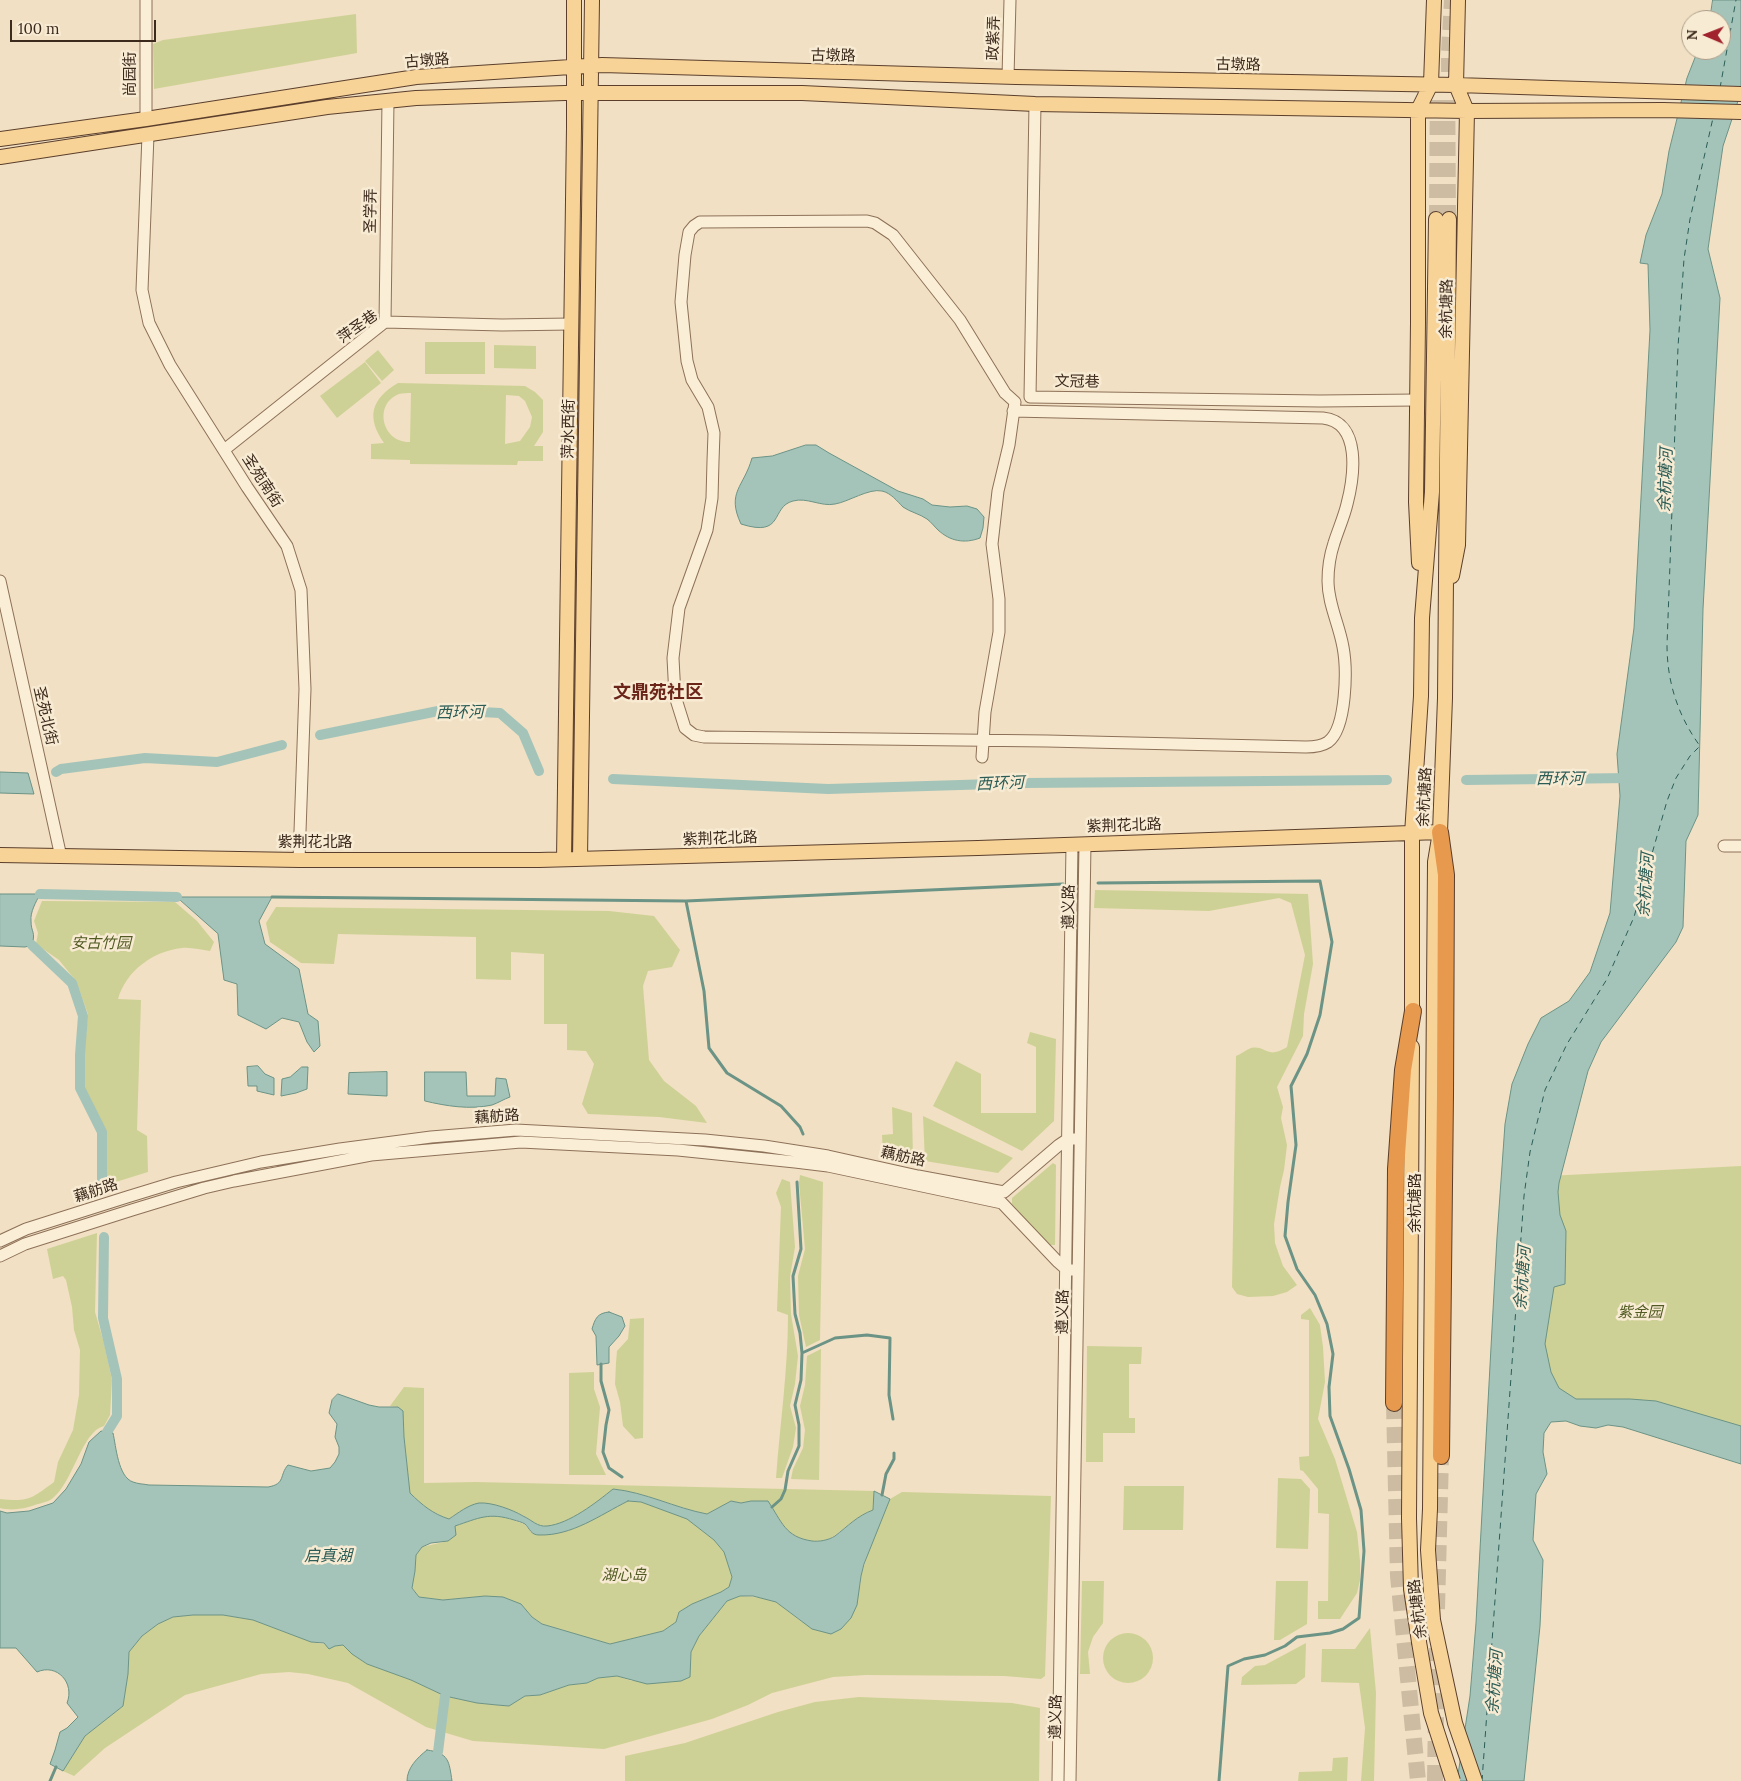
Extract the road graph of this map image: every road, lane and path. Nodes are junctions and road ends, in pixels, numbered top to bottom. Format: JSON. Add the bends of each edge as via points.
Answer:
{"nodes":[{"id":1,"x":146,"y":0,"type":"edge"},
{"id":2,"x":574,"y":0,"type":"edge"},
{"id":3,"x":592,"y":0,"type":"edge"},
{"id":4,"x":1010,"y":0,"type":"edge"},
{"id":5,"x":1434,"y":0,"type":"edge"},
{"id":6,"x":1458,"y":0,"type":"edge"},
{"id":7,"x":574,"y":66,"type":"junction"},
{"id":8,"x":592,"y":66,"type":"junction"},
{"id":9,"x":1008,"y":77,"type":"junction"},
{"id":10,"x":1431,"y":84,"type":"junction"},
{"id":11,"x":1456,"y":85,"type":"junction"},
{"id":12,"x":574,"y":93,"type":"junction"},
{"id":13,"x":592,"y":93,"type":"junction"},
{"id":14,"x":1741,"y":94,"type":"edge"},
{"id":15,"x":388,"y":101,"type":"junction"},
{"id":16,"x":1035,"y":104,"type":"junction"},
{"id":17,"x":1418,"y":110,"type":"junction"},
{"id":18,"x":1467,"y":111,"type":"junction"},
{"id":19,"x":1741,"y":112,"type":"edge"},
{"id":20,"x":146,"y":119,"type":"junction"},
{"id":21,"x":148,"y":135,"type":"junction"},
{"id":22,"x":0,"y":139,"type":"edge"},
{"id":23,"x":0,"y":157,"type":"edge"},
{"id":24,"x":385,"y":322,"type":"junction"},
{"id":25,"x":572,"y":324,"type":"junction"},
{"id":26,"x":1417,"y":400,"type":"junction"},
{"id":27,"x":1013,"y":411,"type":"junction"},
{"id":28,"x":224,"y":450,"type":"junction"},
{"id":29,"x":0,"y":581,"type":"edge"},
{"id":30,"x":1422,"y":618,"type":"junction"},
{"id":31,"x":1445,"y":619,"type":"junction"},
{"id":32,"x":983,"y":740,"type":"junction"},
{"id":33,"x":982,"y":757,"type":"dead end"},
{"id":34,"x":1440,"y":832,"type":"junction"},
{"id":35,"x":1412,"y":834,"type":"junction"},
{"id":36,"x":1078,"y":844,"type":"junction"},
{"id":37,"x":1724,"y":846,"type":"dead end"},
{"id":38,"x":1741,"y":846,"type":"edge"},
{"id":39,"x":0,"y":855,"type":"edge"},
{"id":40,"x":60,"y":857,"type":"junction"},
{"id":41,"x":564,"y":859,"type":"junction"},
{"id":42,"x":580,"y":859,"type":"junction"},
{"id":43,"x":299,"y":860,"type":"junction"},
{"id":44,"x":1413,"y":1011,"type":"junction"},
{"id":45,"x":1068,"y":1139,"type":"junction"},
{"id":46,"x":1080,"y":1140,"type":"junction"},
{"id":47,"x":1003,"y":1198,"type":"junction"},
{"id":48,"x":0,"y":1241,"type":"edge"},
{"id":49,"x":0,"y":1256,"type":"edge"},
{"id":50,"x":1072,"y":1270,"type":"junction"},
{"id":51,"x":1394,"y":1402,"type":"tunnel mouth"},
{"id":52,"x":1441,"y":1456,"type":"tunnel mouth"},
{"id":53,"x":1058,"y":1781,"type":"edge"},
{"id":54,"x":1070,"y":1781,"type":"edge"},
{"id":55,"x":1453,"y":1781,"type":"edge"},
{"id":56,"x":1475,"y":1781,"type":"edge"}],
"edges":[{"from":1,"to":20,"type":"street","name":"尚园街"},
{"from":2,"to":7,"type":"main road","name":"萍水西街"},
{"from":3,"to":8,"type":"main road","name":"萍水西街"},
{"from":4,"to":9,"type":"street","name":"政紫弄"},
{"from":5,"to":10,"type":"main road","name":"余杭塘路"},
{"from":6,"to":11,"type":"main road","name":"余杭塘路"},
{"from":7,"to":8,"type":"main road","name":"古墩路"},
{"from":7,"to":12,"type":"main road","name":"萍水西街"},
{"from":7,"to":20,"type":"main road","name":"古墩路","via":[[416,77]]},
{"from":8,"to":9,"type":"main road","name":"古墩路"},
{"from":8,"to":13,"type":"main road","name":"萍水西街"},
{"from":9,"to":10,"type":"main road","name":"古墩路"},
{"from":10,"to":11,"type":"main road","name":"古墩路"},
{"from":10,"to":17,"type":"main road","name":"余杭塘路"},
{"from":11,"to":14,"type":"main road","name":"古墩路"},
{"from":11,"to":18,"type":"main road","name":"余杭塘路"},
{"from":12,"to":13,"type":"main road"},
{"from":12,"to":15,"type":"main road"},
{"from":12,"to":25,"type":"main road","name":"萍水西街"},
{"from":13,"to":16,"type":"main road","via":[[802,93]]},
{"from":13,"to":42,"type":"main road","name":"萍水西街"},
{"from":15,"to":21,"type":"main road","via":[[327,107]]},
{"from":15,"to":24,"type":"street","name":"圣学弄"},
{"from":16,"to":17,"type":"main road"},
{"from":16,"to":26,"type":"street","name":"文冠巷","via":[[1030,397]]},
{"from":17,"to":18,"type":"main road"},
{"from":17,"to":26,"type":"main road","name":"余杭塘路"},
{"from":18,"to":19,"type":"main road"},
{"from":18,"to":31,"type":"main road","name":"余杭塘路","via":[[1458,545]]},
{"from":20,"to":22,"type":"main road","name":"古墩路"},
{"from":21,"to":23,"type":"main road"},
{"from":21,"to":28,"type":"street","name":"圣苑南街","via":[[142,290],[149,323],[170,365]]},
{"from":24,"to":25,"type":"street","name":"萍圣巷"},
{"from":24,"to":28,"type":"street","name":"萍圣巷"},
{"from":25,"to":41,"type":"main road","name":"萍水西街"},
{"from":26,"to":30,"type":"main road","name":"余杭塘路","via":[[1416,502]]},
{"from":27,"to":32,"type":"street","via":[[992,544],[999,599],[999,632]]},
{"from":27,"to":32,"type":"street","via":[[1323,418],[1339,422],[1346,428],[1353,463],[1348,504],[1334,543],[1328,582],[1343,646],[1344,690],[1339,725],[1334,735],[1329,741],[1316,746]]},
{"from":27,"to":32,"type":"street","via":[[1015,402],[1005,393],[960,320],[893,235],[875,223],[700,222],[689,232],[680,302],[683,336],[692,380],[708,408],[714,433],[712,498],[707,530],[679,608],[672,658],[675,696],[685,728],[704,737]]},
{"from":28,"to":43,"type":"street","name":"圣苑南街","via":[[287,546],[301,590],[305,689]]},
{"from":29,"to":40,"type":"street","name":"圣苑北街"},
{"from":30,"to":31,"type":"main road","name":"余杭塘路","via":[[1432,492],[1442,219]]},
{"from":30,"to":35,"type":"main road","name":"余杭塘路"},
{"from":31,"to":34,"type":"main road","name":"余杭塘路"},
{"from":32,"to":33,"type":"street"},
{"from":34,"to":35,"type":"main road","name":"紫荆花北路"},
{"from":34,"to":52,"type":"highway","via":[[1446,875]]},
{"from":34,"to":56,"type":"main road","name":"余杭塘路","bridge":true,"via":[[1435,862],[1428,1550],[1433,1620],[1455,1723]]},
{"from":35,"to":36,"type":"main road","name":"紫荆花北路"},
{"from":35,"to":44,"type":"main road","name":"余杭塘路"},
{"from":36,"to":42,"type":"main road","name":"紫荆花北路"},
{"from":36,"to":45,"type":"street","name":"遵义路"},
{"from":36,"to":46,"type":"street","name":"遵义路"},
{"from":37,"to":38,"type":"street"},
{"from":39,"to":40,"type":"main road","name":"紫荆花北路"},
{"from":40,"to":43,"type":"main road","name":"紫荆花北路"},
{"from":41,"to":42,"type":"main road","name":"紫荆花北路"},
{"from":41,"to":43,"type":"main road","name":"紫荆花北路"},
{"from":44,"to":51,"type":"highway","via":[[1403,1070],[1396,1169]]},
{"from":44,"to":55,"type":"main road","name":"余杭塘路","bridge":true,"via":[[1411,1589],[1431,1712]]},
{"from":45,"to":46,"type":"street"},
{"from":45,"to":47,"type":"street"},
{"from":45,"to":50,"type":"street","name":"遵义路"},
{"from":46,"to":50,"type":"street","name":"遵义路"},
{"from":47,"to":48,"type":"street","name":"藕舫路","via":[[828,1156],[764,1146],[650,1136],[516,1130],[349,1147],[262,1162],[176,1182],[26,1229]]},
{"from":47,"to":49,"type":"street","name":"藕舫路","via":[[795,1162],[678,1150],[521,1142],[371,1155],[234,1181],[25,1244]]},
{"from":47,"to":50,"type":"street","via":[[1042,1247]]},
{"from":50,"to":53,"type":"street","name":"遵义路"},
{"from":50,"to":54,"type":"street","name":"遵义路"}]}
